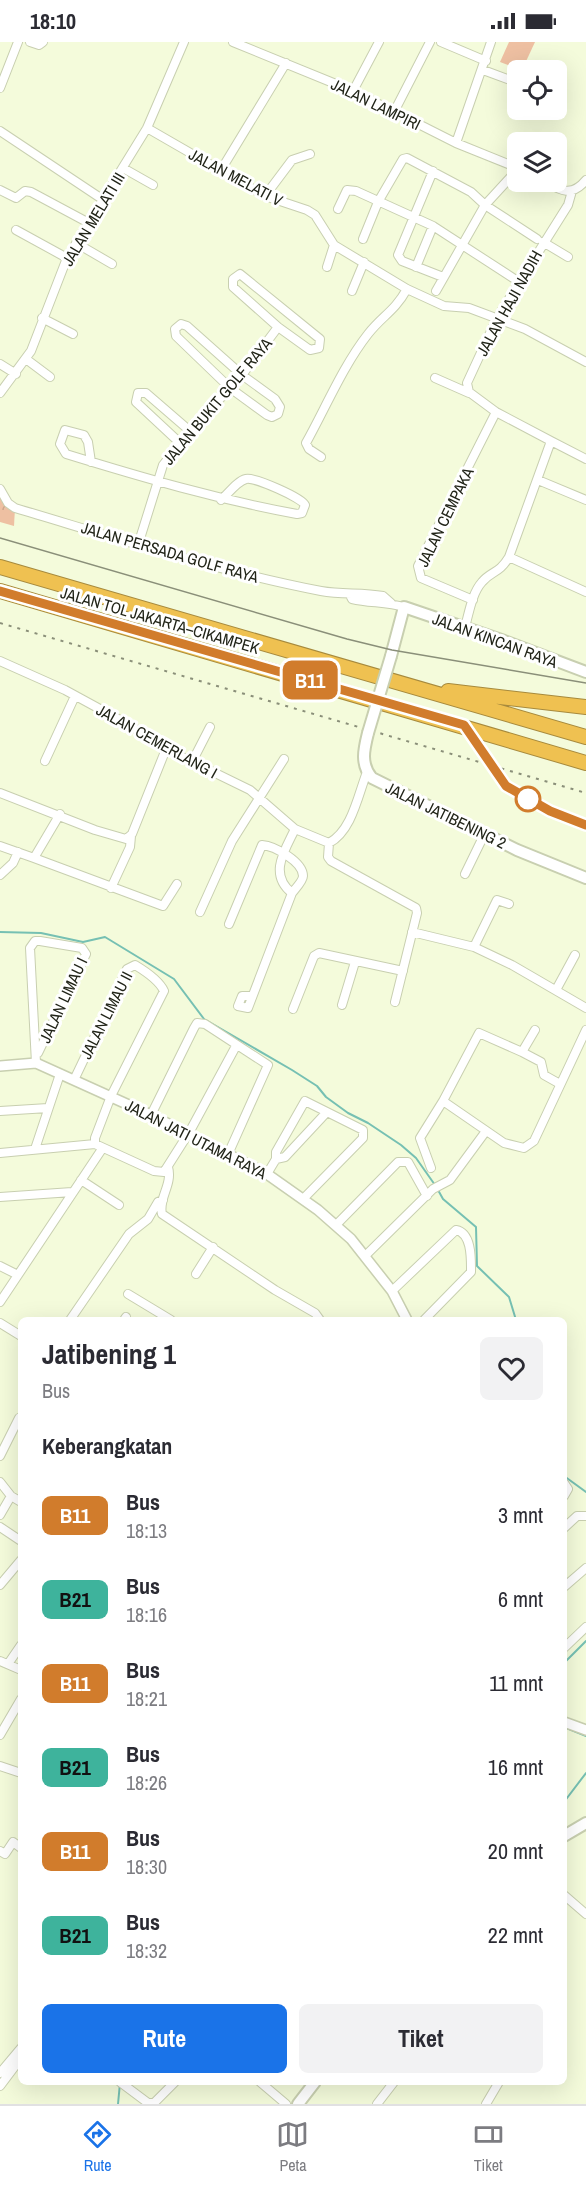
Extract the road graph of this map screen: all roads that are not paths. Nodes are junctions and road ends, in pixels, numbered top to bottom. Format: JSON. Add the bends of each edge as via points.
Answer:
{"nodes":[{"id":1,"x":18,"y":42,"type":"edge"},
{"id":2,"x":30,"y":42,"type":"edge"},
{"id":3,"x":43,"y":42,"type":"edge"},
{"id":4,"x":184,"y":42,"type":"edge"},
{"id":5,"x":233,"y":42,"type":"edge"},
{"id":6,"x":379,"y":42,"type":"edge"},
{"id":7,"x":430,"y":42,"type":"edge"},
{"id":8,"x":441,"y":42,"type":"edge"},
{"id":9,"x":491,"y":42,"type":"edge"},
{"id":10,"x":252,"y":46,"type":"edge"},
{"id":11,"x":486,"y":61,"type":"junction"},
{"id":12,"x":286,"y":63,"type":"junction"},
{"id":13,"x":483,"y":70,"type":"junction"},
{"id":14,"x":507,"y":79,"type":"edge"},
{"id":15,"x":0,"y":88,"type":"edge"},
{"id":16,"x":353,"y":90,"type":"junction"},
{"id":17,"x":394,"y":112,"type":"junction"},
{"id":18,"x":147,"y":128,"type":"junction"},
{"id":19,"x":0,"y":131,"type":"edge"},
{"id":20,"x":456,"y":143,"type":"junction"},
{"id":21,"x":310,"y":154,"type":"dead end"},
{"id":22,"x":507,"y":164,"type":"edge"},
{"id":23,"x":123,"y":168,"type":"junction"},
{"id":24,"x":221,"y":170,"type":"junction"},
{"id":25,"x":433,"y":171,"type":"junction"},
{"id":26,"x":586,"y":180,"type":"edge"},
{"id":27,"x":507,"y":181,"type":"edge"},
{"id":28,"x":153,"y":185,"type":"dead end"},
{"id":29,"x":0,"y":190,"type":"edge"},
{"id":30,"x":567,"y":191,"type":"edge"},
{"id":31,"x":572,"y":191,"type":"junction"},
{"id":32,"x":265,"y":196,"type":"junction"},
{"id":33,"x":102,"y":198,"type":"junction"},
{"id":34,"x":378,"y":202,"type":"junction"},
{"id":35,"x":485,"y":205,"type":"junction"},
{"id":36,"x":338,"y":209,"type":"dead end"},
{"id":37,"x":412,"y":216,"type":"junction"},
{"id":38,"x":87,"y":222,"type":"junction"},
{"id":39,"x":433,"y":226,"type":"junction"},
{"id":40,"x":16,"y":230,"type":"dead end"},
{"id":41,"x":363,"y":238,"type":"dead end"},
{"id":42,"x":540,"y":240,"type":"junction"},
{"id":43,"x":76,"y":243,"type":"junction"},
{"id":44,"x":334,"y":244,"type":"junction"},
{"id":45,"x":462,"y":244,"type":"junction"},
{"id":46,"x":568,"y":257,"type":"dead end"},
{"id":47,"x":67,"y":258,"type":"junction"},
{"id":48,"x":364,"y":262,"type":"junction"},
{"id":49,"x":112,"y":264,"type":"dead end"},
{"id":50,"x":327,"y":267,"type":"dead end"},
{"id":51,"x":416,"y":267,"type":"junction"},
{"id":52,"x":443,"y":277,"type":"junction"},
{"id":53,"x":513,"y":278,"type":"dead end"},
{"id":54,"x":407,"y":289,"type":"junction"},
{"id":55,"x":352,"y":291,"type":"dead end"},
{"id":56,"x":436,"y":291,"type":"dead end"},
{"id":57,"x":42,"y":318,"type":"junction"},
{"id":58,"x":496,"y":318,"type":"junction"},
{"id":59,"x":278,"y":327,"type":"junction"},
{"id":60,"x":73,"y":334,"type":"dead end"},
{"id":61,"x":26,"y":359,"type":"junction"},
{"id":62,"x":586,"y":362,"type":"edge"},
{"id":63,"x":0,"y":364,"type":"edge"},
{"id":64,"x":16,"y":374,"type":"junction"},
{"id":65,"x":242,"y":375,"type":"junction"},
{"id":66,"x":50,"y":377,"type":"dead end"},
{"id":67,"x":435,"y":378,"type":"dead end"},
{"id":68,"x":230,"y":388,"type":"junction"},
{"id":69,"x":0,"y":393,"type":"edge"},
{"id":70,"x":471,"y":393,"type":"junction"},
{"id":71,"x":496,"y":412,"type":"junction"},
{"id":72,"x":190,"y":431,"type":"junction"},
{"id":73,"x":551,"y":441,"type":"junction"},
{"id":74,"x":180,"y":443,"type":"junction"},
{"id":75,"x":321,"y":457,"type":"dead end"},
{"id":76,"x":586,"y":459,"type":"edge"},
{"id":77,"x":91,"y":462,"type":"junction"},
{"id":78,"x":538,"y":480,"type":"junction"},
{"id":79,"x":156,"y":482,"type":"junction"},
{"id":80,"x":0,"y":489,"type":"edge"},
{"id":81,"x":221,"y":500,"type":"junction"},
{"id":82,"x":586,"y":500,"type":"edge"},
{"id":83,"x":138,"y":545,"type":"junction"},
{"id":84,"x":509,"y":557,"type":"junction"},
{"id":85,"x":0,"y":567,"type":"edge"},
{"id":86,"x":0,"y":591,"type":"edge"},
{"id":87,"x":586,"y":592,"type":"edge"},
{"id":88,"x":473,"y":600,"type":"junction"},
{"id":89,"x":402,"y":613,"type":"junction"},
{"id":90,"x":465,"y":627,"type":"junction"},
{"id":91,"x":0,"y":661,"type":"edge"},
{"id":92,"x":586,"y":672,"type":"edge"},
{"id":93,"x":409,"y":687,"type":"junction"},
{"id":94,"x":75,"y":696,"type":"junction"},
{"id":95,"x":583,"y":707,"type":"edge"},
{"id":96,"x":210,"y":727,"type":"dead end"},
{"id":97,"x":586,"y":737,"type":"edge"},
{"id":98,"x":166,"y":749,"type":"junction"},
{"id":99,"x":284,"y":759,"type":"dead end"},
{"id":100,"x":45,"y":761,"type":"dead end"},
{"id":101,"x":192,"y":762,"type":"junction"},
{"id":102,"x":584,"y":763,"type":"edge"},
{"id":103,"x":367,"y":772,"type":"junction"},
{"id":104,"x":0,"y":792,"type":"edge"},
{"id":105,"x":259,"y":797,"type":"junction"},
{"id":106,"x":60,"y":814,"type":"junction"},
{"id":107,"x":295,"y":829,"type":"junction"},
{"id":108,"x":485,"y":833,"type":"junction"},
{"id":109,"x":131,"y":836,"type":"junction"},
{"id":110,"x":328,"y":843,"type":"junction"},
{"id":111,"x":0,"y":846,"type":"edge"},
{"id":112,"x":285,"y":851,"type":"junction"},
{"id":113,"x":18,"y":852,"type":"junction"},
{"id":114,"x":34,"y":858,"type":"junction"},
{"id":115,"x":465,"y":874,"type":"dead end"},
{"id":116,"x":0,"y":875,"type":"edge"},
{"id":117,"x":586,"y":878,"type":"edge"},
{"id":118,"x":177,"y":884,"type":"dead end"},
{"id":119,"x":111,"y":888,"type":"junction"},
{"id":120,"x":292,"y":893,"type":"junction"},
{"id":121,"x":508,"y":904,"type":"dead end"},
{"id":122,"x":200,"y":912,"type":"dead end"},
{"id":123,"x":229,"y":924,"type":"dead end"},
{"id":124,"x":412,"y":932,"type":"junction"},
{"id":125,"x":474,"y":947,"type":"junction"},
{"id":126,"x":575,"y":955,"type":"dead end"},
{"id":127,"x":355,"y":962,"type":"junction"},
{"id":128,"x":403,"y":971,"type":"junction"},
{"id":129,"x":556,"y":990,"type":"junction"},
{"id":130,"x":252,"y":996,"type":"dead end"},
{"id":131,"x":395,"y":1002,"type":"dead end"},
{"id":132,"x":342,"y":1005,"type":"dead end"},
{"id":133,"x":586,"y":1008,"type":"edge"},
{"id":134,"x":293,"y":1009,"type":"dead end"},
{"id":135,"x":535,"y":1030,"type":"dead end"},
{"id":136,"x":586,"y":1030,"type":"edge"},
{"id":137,"x":236,"y":1046,"type":"junction"},
{"id":138,"x":522,"y":1052,"type":"junction"},
{"id":139,"x":38,"y":1053,"type":"junction"},
{"id":140,"x":36,"y":1063,"type":"junction"},
{"id":141,"x":0,"y":1066,"type":"edge"},
{"id":142,"x":60,"y":1074,"type":"junction"},
{"id":143,"x":74,"y":1080,"type":"junction"},
{"id":144,"x":560,"y":1084,"type":"junction"},
{"id":145,"x":111,"y":1096,"type":"junction"},
{"id":146,"x":443,"y":1101,"type":"junction"},
{"id":147,"x":48,"y":1108,"type":"junction"},
{"id":148,"x":0,"y":1112,"type":"edge"},
{"id":149,"x":327,"y":1113,"type":"junction"},
{"id":150,"x":151,"y":1114,"type":"junction"},
{"id":151,"x":486,"y":1131,"type":"junction"},
{"id":152,"x":187,"y":1135,"type":"junction"},
{"id":153,"x":99,"y":1147,"type":"junction"},
{"id":154,"x":35,"y":1149,"type":"junction"},
{"id":155,"x":229,"y":1152,"type":"junction"},
{"id":156,"x":0,"y":1153,"type":"edge"},
{"id":157,"x":276,"y":1159,"type":"junction"},
{"id":158,"x":168,"y":1167,"type":"junction"},
{"id":159,"x":431,"y":1168,"type":"dead end"},
{"id":160,"x":267,"y":1174,"type":"junction"},
{"id":161,"x":81,"y":1180,"type":"junction"},
{"id":162,"x":72,"y":1192,"type":"junction"},
{"id":163,"x":427,"y":1196,"type":"junction"},
{"id":164,"x":0,"y":1197,"type":"edge"},
{"id":165,"x":303,"y":1199,"type":"junction"},
{"id":166,"x":164,"y":1200,"type":"junction"},
{"id":167,"x":119,"y":1205,"type":"dead end"},
{"id":168,"x":336,"y":1226,"type":"junction"},
{"id":169,"x":213,"y":1247,"type":"junction"},
{"id":170,"x":365,"y":1256,"type":"junction"},
{"id":171,"x":0,"y":1266,"type":"edge"},
{"id":172,"x":196,"y":1274,"type":"dead end"},
{"id":173,"x":18,"y":1275,"type":"junction"},
{"id":174,"x":392,"y":1291,"type":"junction"},
{"id":175,"x":128,"y":1294,"type":"dead end"},
{"id":176,"x":0,"y":1302,"type":"edge"},
{"id":177,"x":72,"y":1317,"type":"edge"},
{"id":178,"x":166,"y":1317,"type":"edge"},
{"id":179,"x":318,"y":1317,"type":"edge"},
{"id":180,"x":405,"y":1317,"type":"edge"},
{"id":181,"x":427,"y":1317,"type":"edge"},
{"id":182,"x":0,"y":1323,"type":"edge"},
{"id":183,"x":18,"y":1334,"type":"edge"},
{"id":184,"x":18,"y":1420,"type":"edge"},
{"id":185,"x":0,"y":1456,"type":"edge"},
{"id":186,"x":0,"y":1482,"type":"edge"},
{"id":187,"x":11,"y":1496,"type":"junction"},
{"id":188,"x":18,"y":1500,"type":"edge"},
{"id":189,"x":0,"y":1515,"type":"edge"},
{"id":190,"x":586,"y":1516,"type":"edge"},
{"id":191,"x":567,"y":1525,"type":"edge"},
{"id":192,"x":0,"y":1527,"type":"edge"},
{"id":193,"x":18,"y":1539,"type":"edge"},
{"id":194,"x":18,"y":1564,"type":"edge"},
{"id":195,"x":586,"y":1568,"type":"edge"},
{"id":196,"x":567,"y":1584,"type":"edge"},
{"id":197,"x":0,"y":1585,"type":"edge"},
{"id":198,"x":586,"y":1627,"type":"edge"},
{"id":199,"x":567,"y":1645,"type":"edge"},
{"id":200,"x":18,"y":1648,"type":"edge"},
{"id":201,"x":4,"y":1663,"type":"edge"},
{"id":202,"x":18,"y":1669,"type":"edge"},
{"id":203,"x":18,"y":1704,"type":"edge"},
{"id":204,"x":567,"y":1723,"type":"edge"},
{"id":205,"x":586,"y":1730,"type":"edge"},
{"id":206,"x":0,"y":1735,"type":"edge"},
{"id":207,"x":0,"y":1766,"type":"edge"},
{"id":208,"x":18,"y":1772,"type":"edge"},
{"id":209,"x":586,"y":1823,"type":"edge"},
{"id":210,"x":567,"y":1834,"type":"edge"},
{"id":211,"x":18,"y":1846,"type":"edge"},
{"id":212,"x":0,"y":1851,"type":"edge"},
{"id":213,"x":567,"y":1901,"type":"edge"},
{"id":214,"x":586,"y":1914,"type":"edge"},
{"id":215,"x":18,"y":2052,"type":"edge"},
{"id":216,"x":18,"y":2062,"type":"edge"},
{"id":217,"x":0,"y":2073,"type":"edge"},
{"id":218,"x":123,"y":2085,"type":"edge"},
{"id":219,"x":172,"y":2085,"type":"edge"},
{"id":220,"x":264,"y":2085,"type":"edge"},
{"id":221,"x":313,"y":2085,"type":"edge"},
{"id":222,"x":392,"y":2085,"type":"edge"},
{"id":223,"x":497,"y":2085,"type":"edge"},
{"id":224,"x":0,"y":2086,"type":"edge"},
{"id":225,"x":286,"y":2104,"type":"edge"},
{"id":226,"x":298,"y":2104,"type":"edge"},
{"id":227,"x":377,"y":2104,"type":"edge"},
{"id":228,"x":486,"y":2104,"type":"edge"}],
"edges":[{"from":1,"to":15,"type":"street"},
{"from":2,"to":3,"type":"street"},
{"from":4,"to":18,"type":"street","name":"JALAN MELATI III"},
{"from":5,"to":10,"type":"street","name":"JALAN LAMPIRI"},
{"from":6,"to":16,"type":"street"},
{"from":7,"to":17,"type":"street"},
{"from":8,"to":11,"type":"street"},
{"from":9,"to":11,"type":"street"},
{"from":10,"to":12,"type":"street","name":"JALAN LAMPIRI"},
{"from":11,"to":13,"type":"street"},
{"from":12,"to":16,"type":"street","name":"JALAN LAMPIRI"},
{"from":12,"to":24,"type":"street"},
{"from":13,"to":14,"type":"street"},
{"from":13,"to":20,"type":"street"},
{"from":16,"to":17,"type":"street","name":"JALAN LAMPIRI"},
{"from":17,"to":20,"type":"street","name":"JALAN LAMPIRI"},
{"from":18,"to":23,"type":"street","name":"JALAN MELATI III"},
{"from":18,"to":24,"type":"street","name":"JALAN MELATI V"},
{"from":19,"to":33,"type":"street"},
{"from":20,"to":22,"type":"street","name":"JALAN LAMPIRI"},
{"from":21,"to":32,"type":"street","via":[[292,160]]},
{"from":23,"to":28,"type":"street"},
{"from":23,"to":33,"type":"street","name":"JALAN MELATI III"},
{"from":24,"to":32,"type":"street","name":"JALAN MELATI V"},
{"from":25,"to":34,"type":"street","via":[[403,159]]},
{"from":25,"to":35,"type":"street","via":[[471,192]]},
{"from":25,"to":37,"type":"street"},
{"from":26,"to":31,"type":"street"},
{"from":27,"to":35,"type":"street"},
{"from":29,"to":38,"type":"street","via":[[16,198],[25,191],[31,192]]},
{"from":30,"to":31,"type":"street"},
{"from":31,"to":42,"type":"street","name":"JALAN HAJI NADIH","via":[[568,205]]},
{"from":32,"to":44,"type":"street","name":"JALAN MELATI V","via":[[315,215]]},
{"from":33,"to":38,"type":"street","name":"JALAN MELATI III"},
{"from":34,"to":36,"type":"street","via":[[347,190]]},
{"from":34,"to":37,"type":"street"},
{"from":34,"to":41,"type":"street"},
{"from":35,"to":42,"type":"street"},
{"from":35,"to":45,"type":"street"},
{"from":37,"to":39,"type":"street"},
{"from":37,"to":51,"type":"street","via":[[398,255]]},
{"from":38,"to":43,"type":"street","name":"JALAN MELATI III"},
{"from":39,"to":45,"type":"street"},
{"from":39,"to":51,"type":"street"},
{"from":40,"to":47,"type":"street"},
{"from":42,"to":46,"type":"street"},
{"from":42,"to":58,"type":"street","name":"JALAN HAJI NADIH"},
{"from":43,"to":47,"type":"street","name":"JALAN MELATI III"},
{"from":43,"to":49,"type":"street"},
{"from":44,"to":48,"type":"street","name":"JALAN MELATI V"},
{"from":44,"to":50,"type":"street"},
{"from":45,"to":52,"type":"street"},
{"from":45,"to":53,"type":"street"},
{"from":47,"to":57,"type":"street","name":"JALAN MELATI III"},
{"from":48,"to":54,"type":"street","name":"JALAN MELATI V"},
{"from":48,"to":55,"type":"street"},
{"from":51,"to":52,"type":"street"},
{"from":52,"to":56,"type":"street"},
{"from":54,"to":58,"type":"street","name":"JALAN MELATI V","via":[[444,306],[469,308]]},
{"from":54,"to":75,"type":"street","via":[[397,307],[368,333],[354,354],[306,443]]},
{"from":57,"to":60,"type":"street"},
{"from":57,"to":61,"type":"street","name":"JALAN MELATI III"},
{"from":58,"to":62,"type":"street","name":"JALAN MELATI V"},
{"from":58,"to":70,"type":"street","name":"JALAN HAJI NADIH","via":[[469,377],[467,388]]},
{"from":59,"to":59,"type":"street","via":[[309,350],[321,345],[320,339],[246,276],[235,276],[233,287]]},
{"from":59,"to":65,"type":"street","name":"JALAN BUKIT GOLF RAYA"},
{"from":61,"to":64,"type":"street","name":"JALAN MELATI III"},
{"from":61,"to":66,"type":"street"},
{"from":63,"to":64,"type":"street"},
{"from":64,"to":69,"type":"street","name":"JALAN MELATI III"},
{"from":65,"to":68,"type":"street","name":"JALAN BUKIT GOLF RAYA"},
{"from":65,"to":68,"type":"street","via":[[275,399],[280,407],[278,414],[267,415]]},
{"from":65,"to":68,"type":"street","via":[[187,326],[181,324],[176,329],[176,336]]},
{"from":67,"to":70,"type":"street"},
{"from":68,"to":72,"type":"street","name":"JALAN BUKIT GOLF RAYA"},
{"from":70,"to":71,"type":"street"},
{"from":71,"to":73,"type":"street"},
{"from":71,"to":88,"type":"street","name":"JALAN CEMPAKA","via":[[418,566],[422,578]]},
{"from":72,"to":74,"type":"street","name":"JALAN BUKIT GOLF RAYA"},
{"from":72,"to":74,"type":"street","via":[[146,393],[138,393],[136,402]]},
{"from":73,"to":76,"type":"street"},
{"from":73,"to":78,"type":"street"},
{"from":74,"to":79,"type":"street","name":"JALAN BUKIT GOLF RAYA"},
{"from":77,"to":77,"type":"street","via":[[63,452],[60,444],[65,430],[84,435]]},
{"from":77,"to":79,"type":"street"},
{"from":78,"to":82,"type":"street"},
{"from":78,"to":84,"type":"street"},
{"from":79,"to":81,"type":"street"},
{"from":79,"to":83,"type":"street","name":"JALAN BUKIT GOLF RAYA"},
{"from":80,"to":83,"type":"street","name":"JALAN PERSADA GOLF RAYA","via":[[15,508]]},
{"from":81,"to":81,"type":"street","via":[[297,514],[306,505],[251,479],[239,482]]},
{"from":83,"to":89,"type":"street","name":"JALAN PERSADA GOLF RAYA","via":[[226,570],[350,595],[355,592],[383,596]]},
{"from":84,"to":87,"type":"street"},
{"from":84,"to":88,"type":"street","via":[[502,570],[483,579]]},
{"from":85,"to":93,"type":"highway","name":"JALAN TOL JAKARTA–CIKAMPEK"},
{"from":86,"to":102,"type":"highway","name":"JALAN TOL JAKARTA–CIKAMPEK"},
{"from":88,"to":90,"type":"street"},
{"from":89,"to":90,"type":"main road","name":"JALAN KINCAN RAYA"},
{"from":89,"to":103,"type":"main road","name":"JALAN JATIBENING 2","bridge":true,"via":[[368,733],[363,756]]},
{"from":90,"to":92,"type":"main road","name":"JALAN KINCAN RAYA"},
{"from":91,"to":94,"type":"street","name":"JALAN CEMERLANG I"},
{"from":93,"to":95,"type":"highway"},
{"from":93,"to":97,"type":"highway","name":"JALAN TOL JAKARTA–CIKAMPEK"},
{"from":94,"to":98,"type":"street","name":"JALAN CEMERLANG I"},
{"from":94,"to":100,"type":"street"},
{"from":96,"to":101,"type":"street"},
{"from":98,"to":101,"type":"street","name":"JALAN CEMERLANG I"},
{"from":98,"to":109,"type":"street"},
{"from":99,"to":105,"type":"street"},
{"from":101,"to":105,"type":"street","name":"JALAN CEMERLANG I"},
{"from":103,"to":108,"type":"main road","name":"JALAN JATIBENING 2","via":[[386,787]]},
{"from":103,"to":110,"type":"street","via":[[348,822]]},
{"from":104,"to":106,"type":"street"},
{"from":105,"to":107,"type":"street","name":"JALAN CEMERLANG I"},
{"from":105,"to":122,"type":"street","via":[[232,841]]},
{"from":106,"to":109,"type":"street","via":[[113,837]]},
{"from":106,"to":114,"type":"street"},
{"from":107,"to":110,"type":"street","name":"JALAN CEMERLANG I"},
{"from":107,"to":112,"type":"street"},
{"from":108,"to":115,"type":"street"},
{"from":108,"to":117,"type":"main road","name":"JALAN JATIBENING 2"},
{"from":109,"to":119,"type":"street","via":[[130,847]]},
{"from":110,"to":124,"type":"street","via":[[331,861],[412,904],[417,913]]},
{"from":111,"to":113,"type":"street"},
{"from":112,"to":120,"type":"street","via":[[279,864],[280,875]]},
{"from":112,"to":120,"type":"street","via":[[303,875]]},
{"from":112,"to":123,"type":"street","via":[[260,846]]},
{"from":113,"to":114,"type":"street"},
{"from":113,"to":116,"type":"street"},
{"from":114,"to":119,"type":"street"},
{"from":118,"to":119,"type":"street","via":[[163,906]]},
{"from":120,"to":130,"type":"street"},
{"from":121,"to":125,"type":"street","via":[[497,900]]},
{"from":124,"to":125,"type":"street"},
{"from":124,"to":128,"type":"street"},
{"from":125,"to":129,"type":"street"},
{"from":126,"to":129,"type":"street"},
{"from":127,"to":128,"type":"street"},
{"from":127,"to":132,"type":"street"},
{"from":127,"to":134,"type":"street","via":[[318,953],[314,956]]},
{"from":128,"to":131,"type":"street"},
{"from":129,"to":133,"type":"street"},
{"from":135,"to":138,"type":"street"},
{"from":136,"to":144,"type":"street"},
{"from":137,"to":150,"type":"street","via":[[205,1024],[197,1023]]},
{"from":137,"to":152,"type":"street"},
{"from":137,"to":155,"type":"street","via":[[268,1065]]},
{"from":138,"to":144,"type":"street","via":[[541,1062],[544,1075]]},
{"from":138,"to":146,"type":"street","via":[[479,1033]]},
{"from":139,"to":139,"type":"street","name":"JALAN LIMAU I","via":[[86,954],[82,948],[40,941],[30,948]]},
{"from":139,"to":140,"type":"street"},
{"from":140,"to":141,"type":"street","name":"JALAN JATI UTAMA RAYA"},
{"from":140,"to":142,"type":"street","name":"JALAN JATI UTAMA RAYA"},
{"from":142,"to":143,"type":"street","name":"JALAN JATI UTAMA RAYA"},
{"from":142,"to":147,"type":"street"},
{"from":143,"to":145,"type":"street","name":"JALAN JATI UTAMA RAYA"},
{"from":143,"to":145,"type":"street","name":"JALAN LIMAU II","via":[[127,969],[135,965],[158,982],[164,992]]},
{"from":144,"to":151,"type":"street","via":[[528,1148],[504,1143]]},
{"from":145,"to":150,"type":"street","name":"JALAN JATI UTAMA RAYA"},
{"from":145,"to":153,"type":"street","via":[[95,1138]]},
{"from":146,"to":151,"type":"street"},
{"from":146,"to":159,"type":"street","via":[[420,1138]]},
{"from":147,"to":148,"type":"street"},
{"from":147,"to":154,"type":"street"},
{"from":149,"to":157,"type":"street","via":[[285,1157]]},
{"from":149,"to":157,"type":"street","via":[[305,1101],[276,1152]]},
{"from":149,"to":165,"type":"street","via":[[363,1130],[363,1138]]},
{"from":150,"to":152,"type":"street","name":"JALAN JATI UTAMA RAYA"},
{"from":151,"to":163,"type":"street","via":[[450,1180]]},
{"from":152,"to":155,"type":"street","name":"JALAN JATI UTAMA RAYA"},
{"from":152,"to":158,"type":"street"},
{"from":153,"to":154,"type":"street"},
{"from":153,"to":158,"type":"street","via":[[158,1172]]},
{"from":153,"to":161,"type":"street"},
{"from":154,"to":156,"type":"street"},
{"from":155,"to":160,"type":"street","name":"JALAN JATI UTAMA RAYA"},
{"from":157,"to":160,"type":"street"},
{"from":158,"to":166,"type":"street","via":[[170,1180]]},
{"from":160,"to":165,"type":"street","name":"JALAN JATI UTAMA RAYA"},
{"from":161,"to":162,"type":"street"},
{"from":161,"to":167,"type":"street"},
{"from":162,"to":164,"type":"street"},
{"from":162,"to":173,"type":"street"},
{"from":163,"to":168,"type":"street","via":[[408,1162],[398,1162]]},
{"from":163,"to":170,"type":"street"},
{"from":165,"to":168,"type":"street","name":"JALAN JATI UTAMA RAYA"},
{"from":166,"to":169,"type":"street","via":[[162,1214]]},
{"from":166,"to":177,"type":"street","via":[[158,1202],[146,1222],[129,1234]]},
{"from":168,"to":170,"type":"street","name":"JALAN JATI UTAMA RAYA"},
{"from":169,"to":172,"type":"street"},
{"from":169,"to":179,"type":"street"},
{"from":170,"to":174,"type":"street","name":"JALAN JATI UTAMA RAYA"},
{"from":171,"to":173,"type":"street"},
{"from":173,"to":176,"type":"street"},
{"from":174,"to":180,"type":"street","name":"JALAN JATI UTAMA RAYA"},
{"from":174,"to":181,"type":"street","via":[[458,1230],[468,1241],[469,1276]]},
{"from":175,"to":178,"type":"street"},
{"from":182,"to":183,"type":"street"},
{"from":184,"to":185,"type":"street"},
{"from":186,"to":187,"type":"street"},
{"from":187,"to":188,"type":"street"},
{"from":187,"to":189,"type":"street"},
{"from":190,"to":191,"type":"street","via":[[577,1516]]},
{"from":192,"to":193,"type":"street"},
{"from":194,"to":197,"type":"street"},
{"from":195,"to":196,"type":"street"},
{"from":198,"to":199,"type":"street"},
{"from":200,"to":201,"type":"street"},
{"from":201,"to":202,"type":"street"},
{"from":203,"to":206,"type":"street"},
{"from":204,"to":205,"type":"street"},
{"from":207,"to":208,"type":"street"},
{"from":209,"to":210,"type":"main road"},
{"from":211,"to":212,"type":"street","via":[[13,1842],[5,1854]]},
{"from":213,"to":214,"type":"street"},
{"from":215,"to":217,"type":"street"},
{"from":216,"to":224,"type":"street"},
{"from":218,"to":219,"type":"street","via":[[148,2103],[154,2103]]},
{"from":220,"to":225,"type":"street"},
{"from":221,"to":226,"type":"main road"},
{"from":222,"to":227,"type":"street"},
{"from":223,"to":228,"type":"street"}]}
